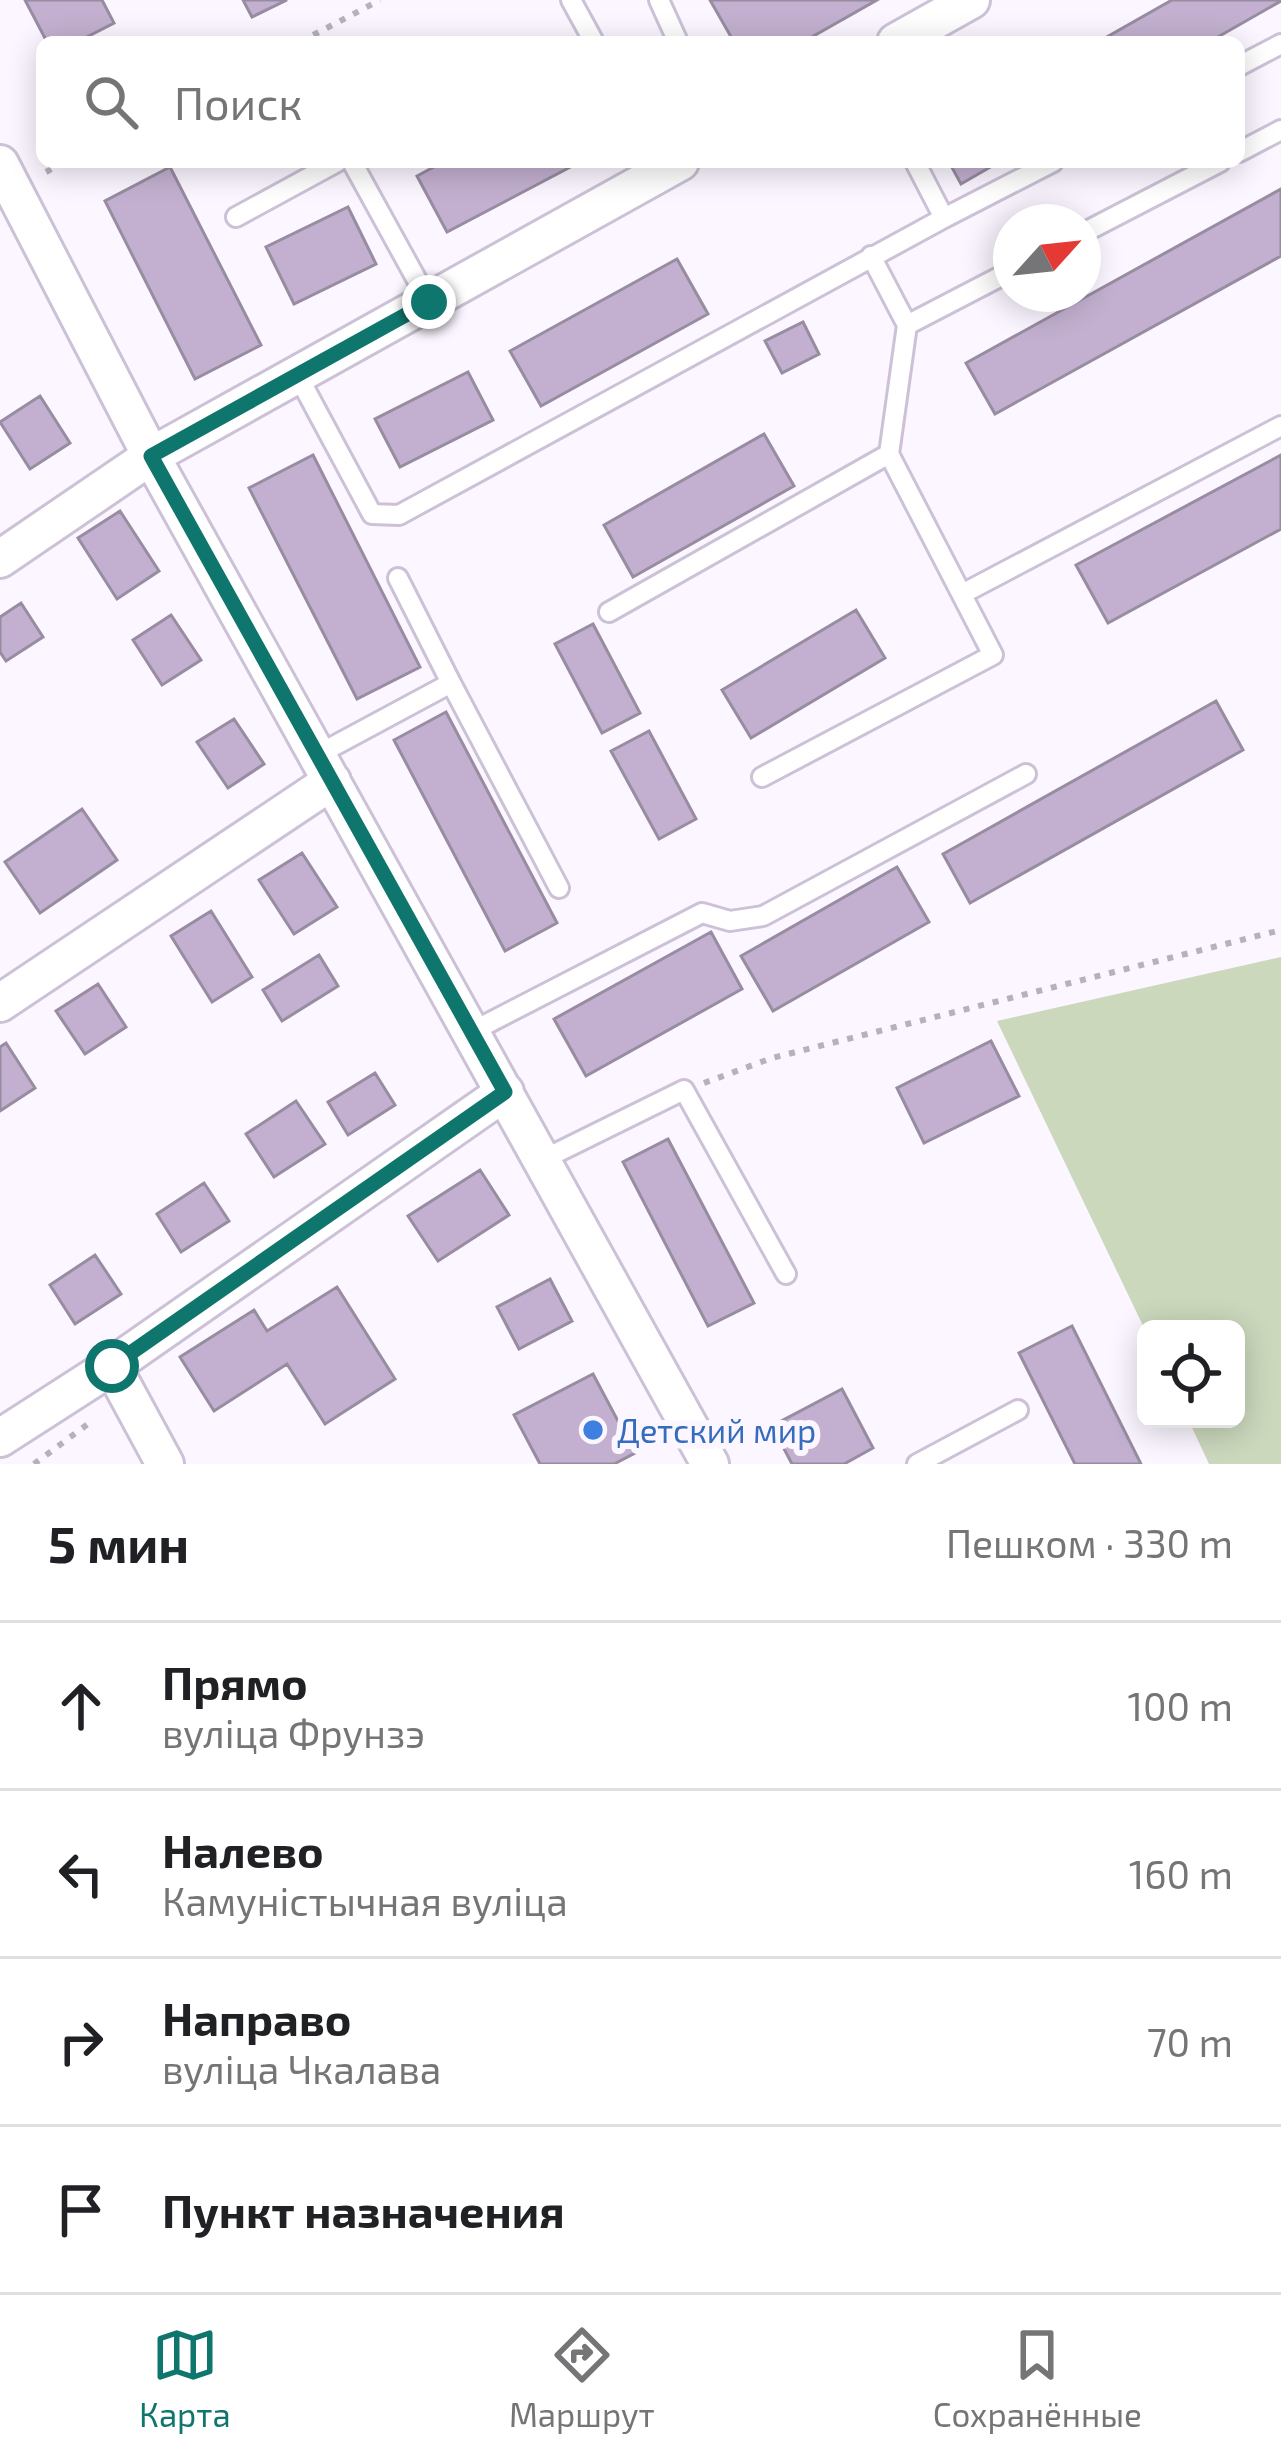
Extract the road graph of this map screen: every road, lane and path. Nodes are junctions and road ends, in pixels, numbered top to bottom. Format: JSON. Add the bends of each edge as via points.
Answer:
{"nodes":[{"id":1,"x":380,"y":0,"type":"edge"},
{"id":2,"x":571,"y":0,"type":"edge"},
{"id":3,"x":659,"y":0,"type":"edge"},
{"id":4,"x":971,"y":0,"type":"edge"},
{"id":5,"x":312,"y":36,"type":"edge"},
{"id":6,"x":591,"y":36,"type":"edge"},
{"id":7,"x":675,"y":36,"type":"edge"},
{"id":8,"x":907,"y":36,"type":"edge"},
{"id":9,"x":1281,"y":44,"type":"edge"},
{"id":10,"x":1245,"y":63,"type":"edge"},
{"id":11,"x":1281,"y":130,"type":"edge"},
{"id":12,"x":1245,"y":149,"type":"edge"},
{"id":13,"x":0,"y":164,"type":"edge"},
{"id":14,"x":54,"y":168,"type":"edge"},
{"id":15,"x":326,"y":168,"type":"edge"},
{"id":16,"x":355,"y":168,"type":"edge"},
{"id":17,"x":662,"y":168,"type":"edge"},
{"id":18,"x":918,"y":168,"type":"edge"},
{"id":19,"x":1041,"y":168,"type":"edge"},
{"id":20,"x":1208,"y":168,"type":"edge"},
{"id":21,"x":46,"y":172,"type":"dead end"},
{"id":22,"x":236,"y":217,"type":"dead end"},
{"id":23,"x":944,"y":218,"type":"junction"},
{"id":24,"x":1101,"y":224,"type":"edge"},
{"id":25,"x":871,"y":256,"type":"junction"},
{"id":26,"x":993,"y":280,"type":"edge"},
{"id":27,"x":429,"y":302,"type":"junction"},
{"id":28,"x":907,"y":325,"type":"junction"},
{"id":29,"x":298,"y":376,"type":"junction"},
{"id":30,"x":1281,"y":426,"type":"edge"},
{"id":31,"x":889,"y":454,"type":"junction"},
{"id":32,"x":151,"y":456,"type":"junction"},
{"id":33,"x":0,"y":559,"type":"edge"},
{"id":34,"x":398,"y":578,"type":"dead end"},
{"id":35,"x":962,"y":594,"type":"junction"},
{"id":36,"x":609,"y":612,"type":"dead end"},
{"id":37,"x":451,"y":683,"type":"junction"},
{"id":38,"x":325,"y":768,"type":"junction"},
{"id":39,"x":1026,"y":774,"type":"dead end"},
{"id":40,"x":762,"y":777,"type":"dead end"},
{"id":41,"x":559,"y":888,"type":"dead end"},
{"id":42,"x":1281,"y":930,"type":"edge"},
{"id":43,"x":0,"y":1003,"type":"edge"},
{"id":44,"x":471,"y":1032,"type":"junction"},
{"id":45,"x":684,"y":1090,"type":"junction"},
{"id":46,"x":505,"y":1092,"type":"junction"},
{"id":47,"x":542,"y":1160,"type":"junction"},
{"id":48,"x":787,"y":1274,"type":"dead end"},
{"id":49,"x":112,"y":1366,"type":"junction"},
{"id":50,"x":1018,"y":1410,"type":"dead end"},
{"id":51,"x":0,"y":1438,"type":"edge"},
{"id":52,"x":165,"y":1464,"type":"edge"},
{"id":53,"x":710,"y":1464,"type":"edge"},
{"id":54,"x":917,"y":1464,"type":"edge"}],
"edges":[{"from":1,"to":5,"type":"path"},
{"from":2,"to":6,"type":"lane"},
{"from":3,"to":7,"type":"lane"},
{"from":4,"to":8,"type":"street"},
{"from":9,"to":10,"type":"lane"},
{"from":11,"to":12,"type":"lane"},
{"from":13,"to":32,"type":"street"},
{"from":14,"to":21,"type":"path"},
{"from":15,"to":22,"type":"lane"},
{"from":16,"to":27,"type":"lane"},
{"from":17,"to":27,"type":"street"},
{"from":18,"to":23,"type":"lane"},
{"from":19,"to":23,"type":"lane"},
{"from":20,"to":24,"type":"lane"},
{"from":23,"to":25,"type":"lane"},
{"from":25,"to":28,"type":"lane"},
{"from":25,"to":29,"type":"lane","via":[[399,515],[372,514]]},
{"from":26,"to":28,"type":"lane"},
{"from":27,"to":29,"type":"street"},
{"from":28,"to":31,"type":"lane"},
{"from":29,"to":32,"type":"street"},
{"from":30,"to":35,"type":"lane"},
{"from":31,"to":35,"type":"lane"},
{"from":31,"to":36,"type":"lane"},
{"from":32,"to":33,"type":"street"},
{"from":32,"to":38,"type":"street"},
{"from":34,"to":37,"type":"lane"},
{"from":35,"to":40,"type":"lane","via":[[993,655]]},
{"from":37,"to":38,"type":"lane"},
{"from":37,"to":41,"type":"lane"},
{"from":38,"to":43,"type":"street"},
{"from":38,"to":44,"type":"street"},
{"from":39,"to":44,"type":"lane","via":[[763,916],[730,921],[702,913]]},
{"from":42,"to":45,"type":"path","via":[[772,1058]]},
{"from":44,"to":46,"type":"street"},
{"from":45,"to":47,"type":"lane"},
{"from":45,"to":48,"type":"lane"},
{"from":46,"to":47,"type":"street"},
{"from":46,"to":49,"type":"street"},
{"from":47,"to":53,"type":"street"},
{"from":49,"to":51,"type":"street"},
{"from":49,"to":52,"type":"street"},
{"from":50,"to":54,"type":"lane"}]}
